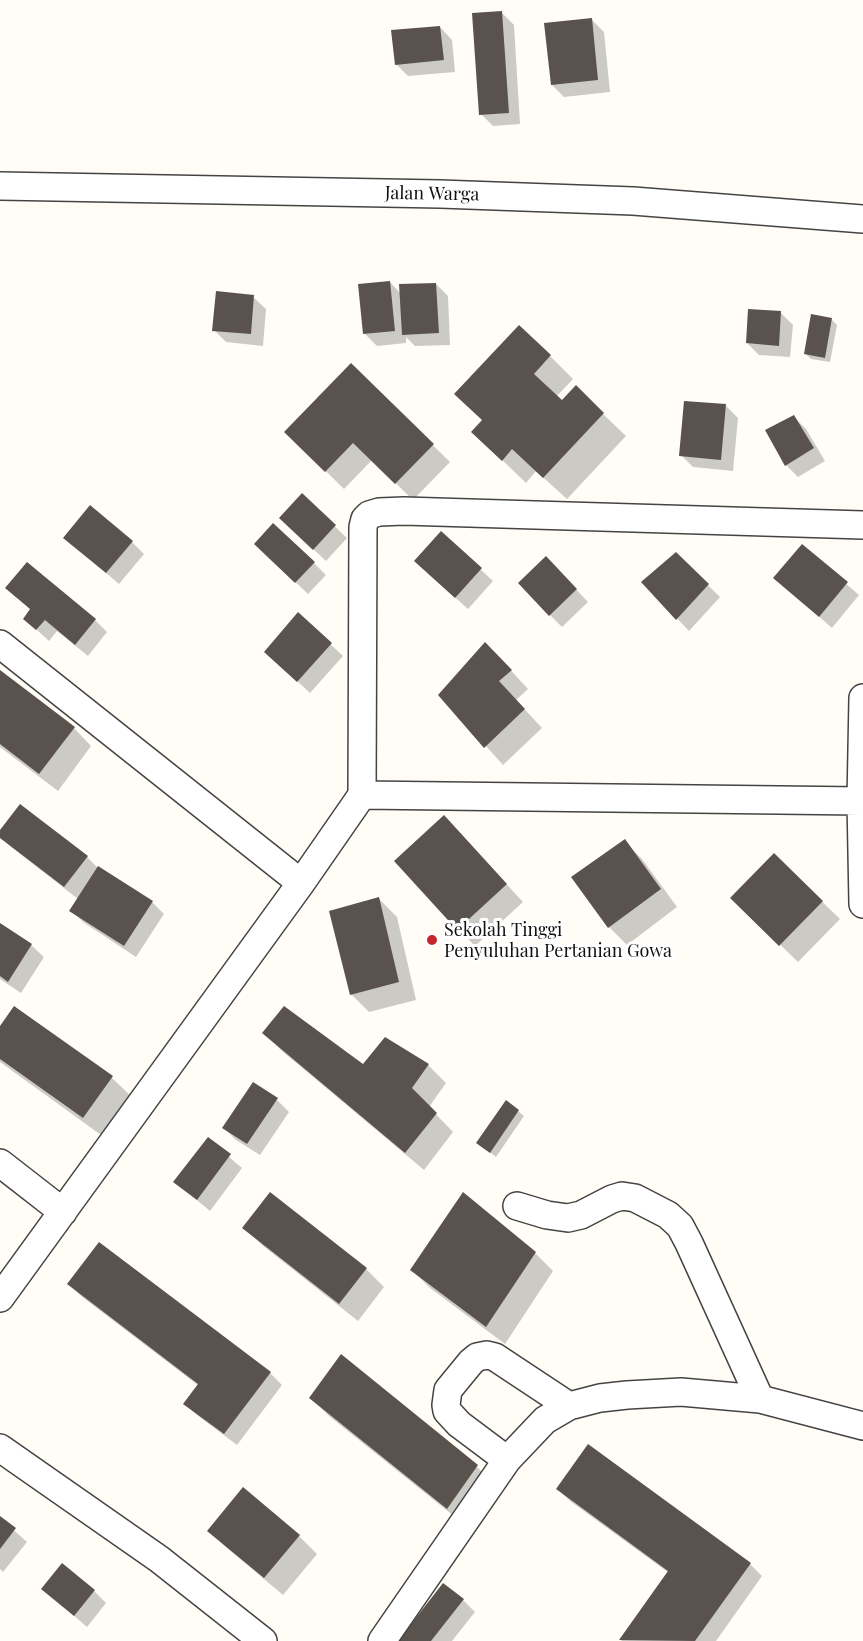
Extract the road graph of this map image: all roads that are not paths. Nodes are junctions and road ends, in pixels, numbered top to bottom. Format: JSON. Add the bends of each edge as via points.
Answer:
{"nodes":[{"id":1,"x":0,"y":186,"type":"edge"},
{"id":2,"x":863,"y":219,"type":"edge"},
{"id":3,"x":863,"y":525,"type":"edge"},
{"id":4,"x":0,"y":644,"type":"edge"},
{"id":5,"x":863,"y":698,"type":"edge"},
{"id":6,"x":362,"y":795,"type":"junction"},
{"id":7,"x":861,"y":801,"type":"junction"},
{"id":8,"x":301,"y":883,"type":"junction"},
{"id":9,"x":863,"y":904,"type":"edge"},
{"id":10,"x":0,"y":1162,"type":"edge"},
{"id":11,"x":518,"y":1206,"type":"dead end"},
{"id":12,"x":63,"y":1212,"type":"junction"},
{"id":13,"x":0,"y":1298,"type":"edge"},
{"id":14,"x":760,"y":1399,"type":"junction"},
{"id":15,"x":569,"y":1406,"type":"junction"},
{"id":16,"x":863,"y":1426,"type":"edge"},
{"id":17,"x":0,"y":1448,"type":"edge"},
{"id":18,"x":507,"y":1460,"type":"junction"},
{"id":19,"x":263,"y":1641,"type":"edge"},
{"id":20,"x":382,"y":1641,"type":"edge"}],
"edges":[{"from":1,"to":2,"type":"street","name":"Jalan Warga","via":[[428,193],[633,201]]},
{"from":3,"to":6,"type":"street","via":[[404,511],[369,515],[363,528]]},
{"from":4,"to":8,"type":"street"},
{"from":5,"to":7,"type":"street"},
{"from":6,"to":7,"type":"street"},
{"from":6,"to":8,"type":"street"},
{"from":7,"to":9,"type":"street"},
{"from":8,"to":12,"type":"street"},
{"from":10,"to":12,"type":"street"},
{"from":11,"to":14,"type":"street","via":[[568,1218],[622,1196],[635,1198],[668,1215],[689,1243]]},
{"from":12,"to":13,"type":"street"},
{"from":14,"to":15,"type":"street","via":[[681,1392],[600,1398]]},
{"from":14,"to":16,"type":"street"},
{"from":15,"to":18,"type":"street","via":[[545,1420]]},
{"from":15,"to":18,"type":"street","via":[[495,1357],[477,1357],[471,1362],[448,1390],[447,1412]]},
{"from":17,"to":19,"type":"street","via":[[159,1559]]},
{"from":18,"to":20,"type":"street"}]}
